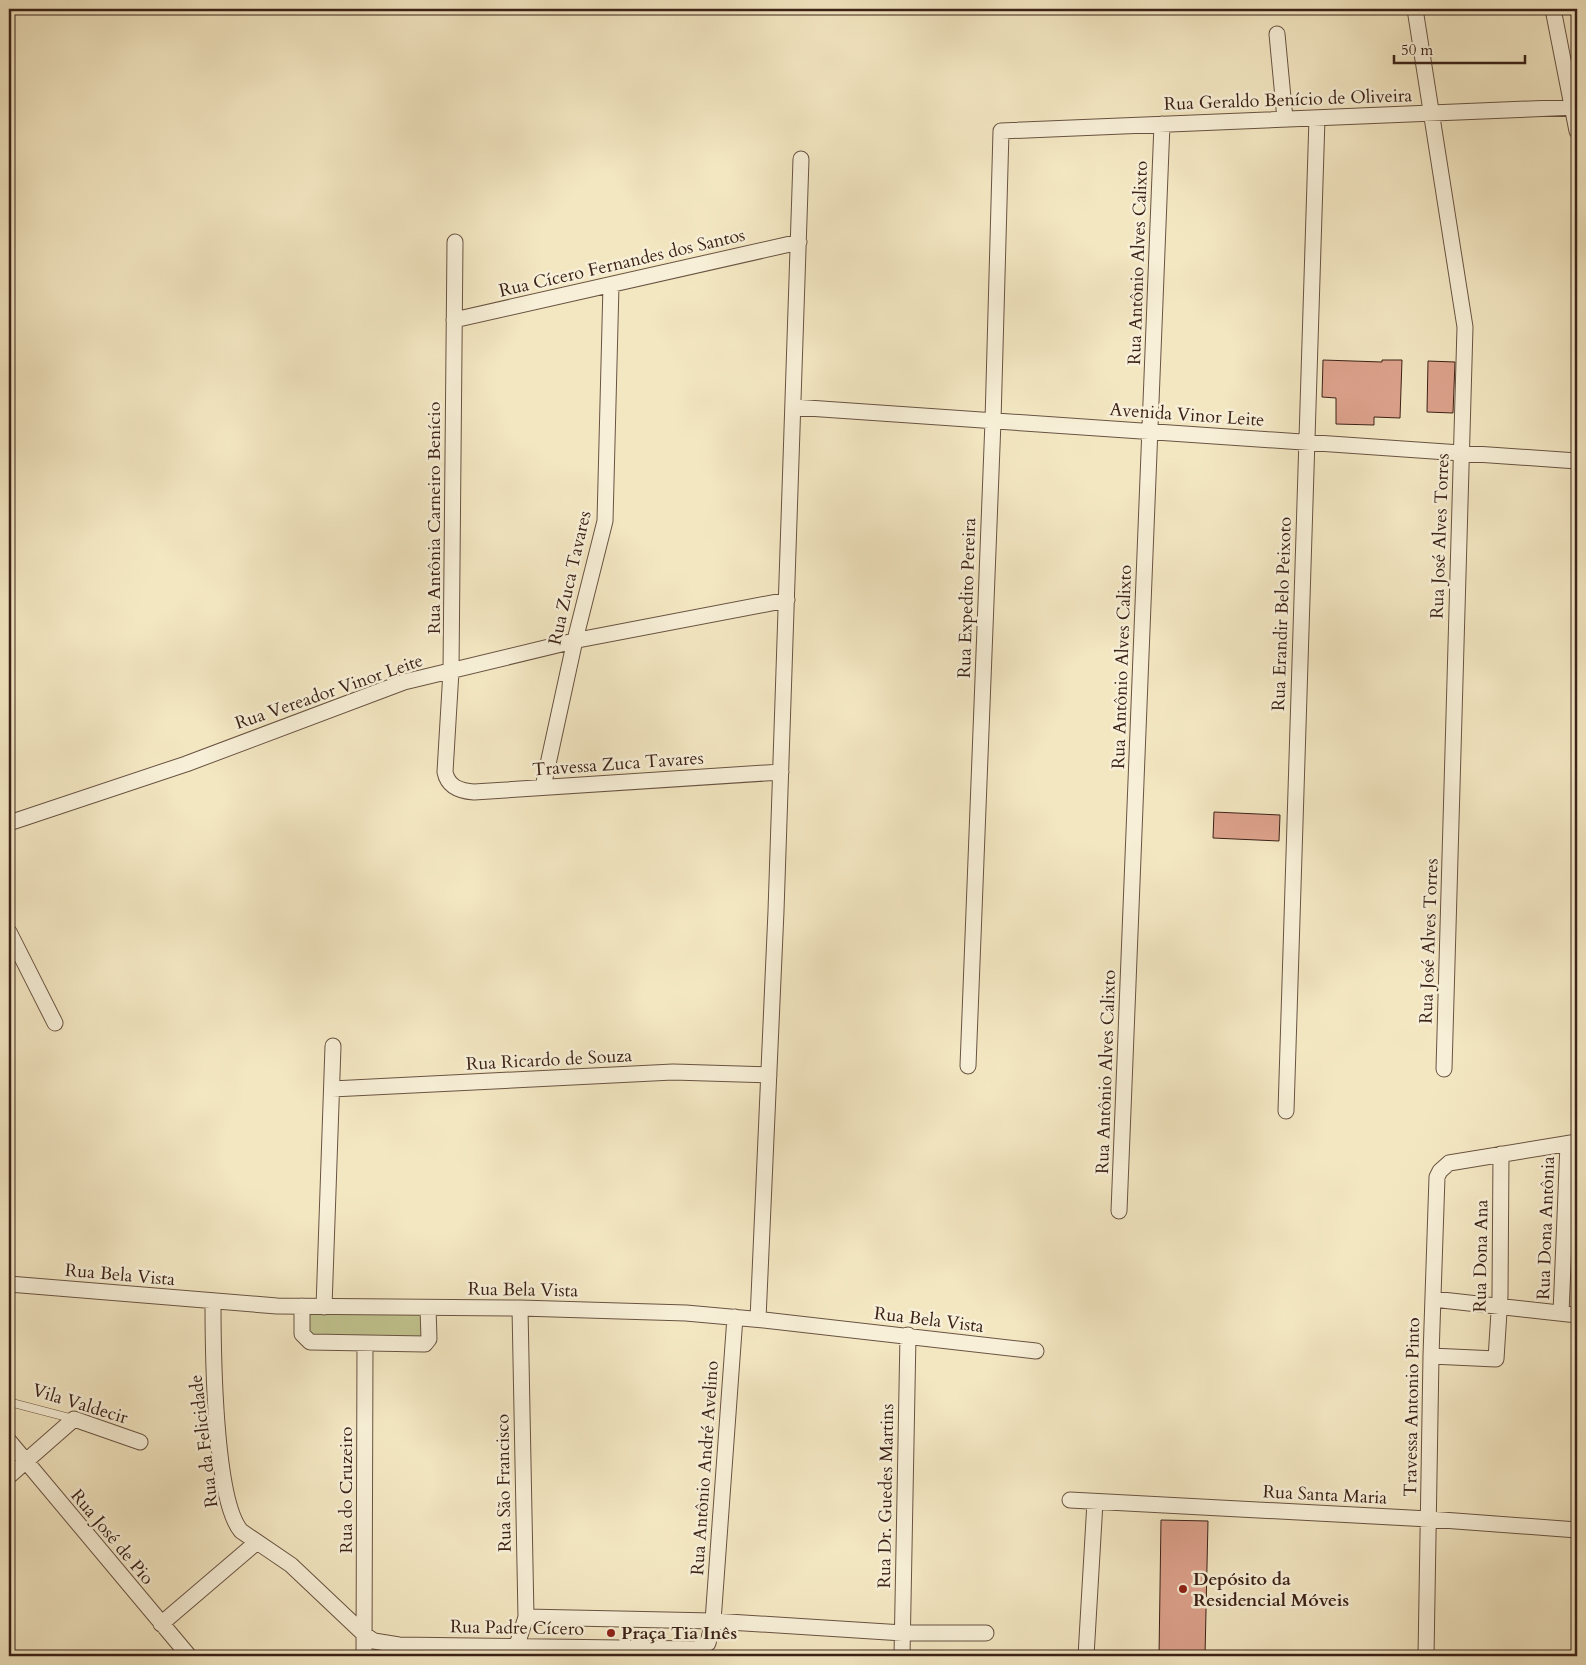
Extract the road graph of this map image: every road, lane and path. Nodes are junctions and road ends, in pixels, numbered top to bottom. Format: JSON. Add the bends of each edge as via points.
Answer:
{"nodes":[{"id":1,"x":1415,"y":9,"type":"edge"},
{"id":2,"x":1553,"y":9,"type":"edge"},
{"id":3,"x":1277,"y":34,"type":"dead end"},
{"id":4,"x":1575,"y":107,"type":"edge"},
{"id":5,"x":1431,"y":113,"type":"junction"},
{"id":6,"x":1317,"y":118,"type":"junction"},
{"id":7,"x":1285,"y":119,"type":"junction"},
{"id":8,"x":1162,"y":124,"type":"junction"},
{"id":9,"x":1001,"y":131,"type":"joint"},
{"id":10,"x":1577,"y":131,"type":"edge"},
{"id":11,"x":802,"y":159,"type":"dead end"},
{"id":12,"x":455,"y":242,"type":"dead end"},
{"id":13,"x":799,"y":242,"type":"junction"},
{"id":14,"x":611,"y":284,"type":"junction"},
{"id":15,"x":454,"y":320,"type":"junction"},
{"id":16,"x":793,"y":408,"type":"junction"},
{"id":17,"x":993,"y":421,"type":"junction"},
{"id":18,"x":1150,"y":432,"type":"junction"},
{"id":19,"x":1306,"y":442,"type":"junction"},
{"id":20,"x":1461,"y":453,"type":"junction"},
{"id":21,"x":1577,"y":461,"type":"edge"},
{"id":22,"x":787,"y":600,"type":"junction"},
{"id":23,"x":575,"y":640,"type":"junction"},
{"id":24,"x":452,"y":671,"type":"junction"},
{"id":25,"x":781,"y":772,"type":"junction"},
{"id":26,"x":543,"y":787,"type":"junction"},
{"id":27,"x":457,"y":789,"type":"joint"},
{"id":28,"x":9,"y":822,"type":"edge"},
{"id":29,"x":9,"y":932,"type":"edge"},
{"id":30,"x":55,"y":1023,"type":"dead end"},
{"id":31,"x":333,"y":1046,"type":"dead end"},
{"id":32,"x":968,"y":1066,"type":"dead end"},
{"id":33,"x":1444,"y":1069,"type":"dead end"},
{"id":34,"x":769,"y":1075,"type":"junction"},
{"id":35,"x":332,"y":1089,"type":"junction"},
{"id":36,"x":1286,"y":1110,"type":"dead end"},
{"id":37,"x":1573,"y":1143,"type":"edge"},
{"id":38,"x":1501,"y":1154,"type":"junction"},
{"id":39,"x":1120,"y":1211,"type":"dead end"},
{"id":40,"x":9,"y":1284,"type":"edge"},
{"id":41,"x":1432,"y":1300,"type":"junction"},
{"id":42,"x":213,"y":1302,"type":"junction"},
{"id":43,"x":302,"y":1306,"type":"junction"},
{"id":44,"x":1499,"y":1306,"type":"junction"},
{"id":45,"x":324,"y":1307,"type":"junction"},
{"id":46,"x":428,"y":1308,"type":"junction"},
{"id":47,"x":520,"y":1308,"type":"junction"},
{"id":48,"x":1562,"y":1313,"type":"junction"},
{"id":49,"x":1577,"y":1315,"type":"edge"},
{"id":50,"x":735,"y":1317,"type":"junction"},
{"id":51,"x":758,"y":1319,"type":"junction"},
{"id":52,"x":908,"y":1336,"type":"junction"},
{"id":53,"x":365,"y":1344,"type":"junction"},
{"id":54,"x":1036,"y":1352,"type":"dead end"},
{"id":55,"x":1431,"y":1356,"type":"junction"},
{"id":56,"x":9,"y":1402,"type":"edge"},
{"id":57,"x":74,"y":1419,"type":"junction"},
{"id":58,"x":9,"y":1427,"type":"edge"},
{"id":59,"x":140,"y":1442,"type":"dead end"},
{"id":60,"x":18,"y":1452,"type":"edge"},
{"id":61,"x":9,"y":1476,"type":"edge"},
{"id":62,"x":1070,"y":1500,"type":"dead end"},
{"id":63,"x":1095,"y":1502,"type":"junction"},
{"id":64,"x":1429,"y":1519,"type":"junction"},
{"id":65,"x":1577,"y":1530,"type":"edge"},
{"id":66,"x":258,"y":1542,"type":"junction"},
{"id":67,"x":526,"y":1617,"type":"junction"},
{"id":68,"x":713,"y":1622,"type":"junction"},
{"id":69,"x":161,"y":1624,"type":"junction"},
{"id":70,"x":902,"y":1633,"type":"junction"},
{"id":71,"x":986,"y":1633,"type":"dead end"},
{"id":72,"x":365,"y":1635,"type":"junction"},
{"id":73,"x":516,"y":1652,"type":"edge"},
{"id":74,"x":189,"y":1656,"type":"edge"},
{"id":75,"x":364,"y":1656,"type":"edge"},
{"id":76,"x":902,"y":1656,"type":"edge"},
{"id":77,"x":1086,"y":1656,"type":"edge"},
{"id":78,"x":1426,"y":1656,"type":"edge"}],
"edges":[{"from":1,"to":5,"type":"street","name":"Rua José Alves Torres"},
{"from":2,"to":4,"type":"street"},
{"from":3,"to":7,"type":"street"},
{"from":4,"to":5,"type":"street","name":"Rua Geraldo Benício de Oliveira"},
{"from":4,"to":10,"type":"street"},
{"from":5,"to":6,"type":"street","name":"Rua Geraldo Benício de Oliveira"},
{"from":5,"to":20,"type":"street","name":"Rua José Alves Torres","via":[[1465,327]]},
{"from":6,"to":7,"type":"street","name":"Rua Geraldo Benício de Oliveira"},
{"from":6,"to":19,"type":"street","name":"Rua Erandir Belo Peixoto"},
{"from":7,"to":8,"type":"street","name":"Rua Geraldo Benício de Oliveira"},
{"from":8,"to":9,"type":"street","name":"Rua Geraldo Benício de Oliveira"},
{"from":8,"to":18,"type":"street","name":"Rua Antônio Alves Calixto"},
{"from":9,"to":17,"type":"street","name":"Rua Expedito Pereira"},
{"from":11,"to":13,"type":"street"},
{"from":12,"to":15,"type":"street","name":"Rua Antônia Carneiro Benício"},
{"from":13,"to":14,"type":"street","name":"Rua Cícero Fernandes dos Santos"},
{"from":13,"to":16,"type":"street"},
{"from":14,"to":15,"type":"street","name":"Rua Cícero Fernandes dos Santos"},
{"from":14,"to":23,"type":"street","name":"Rua Zuca Tavares","via":[[605,521]]},
{"from":15,"to":24,"type":"street","name":"Rua Antônia Carneiro Benício"},
{"from":16,"to":17,"type":"street","name":"Avenida Vinor Leite"},
{"from":16,"to":22,"type":"street"},
{"from":17,"to":18,"type":"street","name":"Avenida Vinor Leite"},
{"from":17,"to":32,"type":"street","name":"Rua Expedito Pereira"},
{"from":18,"to":19,"type":"street","name":"Avenida Vinor Leite"},
{"from":18,"to":39,"type":"street","name":"Rua Antônio Alves Calixto"},
{"from":19,"to":20,"type":"street","name":"Avenida Vinor Leite"},
{"from":19,"to":36,"type":"street","name":"Rua Erandir Belo Peixoto"},
{"from":20,"to":21,"type":"street","name":"Avenida Vinor Leite"},
{"from":20,"to":33,"type":"street","name":"Rua José Alves Torres"},
{"from":22,"to":23,"type":"street","name":"Rua Vereador Vinor Leite"},
{"from":22,"to":25,"type":"street"},
{"from":23,"to":24,"type":"street","name":"Rua Vereador Vinor Leite"},
{"from":23,"to":26,"type":"street","name":"Rua Zuca Tavares"},
{"from":24,"to":27,"type":"street","name":"Rua Antônia Carneiro Benício","via":[[445,772]]},
{"from":24,"to":28,"type":"street","name":"Rua Vereador Vinor Leite","via":[[404,682],[186,764]]},
{"from":25,"to":26,"type":"street","name":"Travessa Zuca Tavares"},
{"from":25,"to":34,"type":"street"},
{"from":26,"to":27,"type":"street","name":"Travessa Zuca Tavares","via":[[474,792]]},
{"from":29,"to":30,"type":"street"},
{"from":31,"to":35,"type":"street"},
{"from":34,"to":35,"type":"street","name":"Rua Ricardo de Souza","via":[[673,1072]]},
{"from":34,"to":51,"type":"street"},
{"from":35,"to":45,"type":"street"},
{"from":37,"to":38,"type":"street"},
{"from":37,"to":48,"type":"street","name":"Rua Dona Antônia"},
{"from":38,"to":41,"type":"street","name":"Travessa Antonio Pinto","via":[[1449,1163],[1440,1171]]},
{"from":38,"to":44,"type":"street","name":"Rua Dona Ana"},
{"from":40,"to":42,"type":"street","name":"Rua Bela Vista"},
{"from":41,"to":44,"type":"street"},
{"from":41,"to":55,"type":"street","name":"Travessa Antonio Pinto"},
{"from":42,"to":43,"type":"street","name":"Rua Bela Vista"},
{"from":42,"to":66,"type":"street","name":"Rua da Felicidade","via":[[214,1372],[227,1498],[235,1524]]},
{"from":43,"to":45,"type":"street","name":"Rua Bela Vista"},
{"from":43,"to":53,"type":"street","via":[[302,1334],[310,1342]]},
{"from":44,"to":48,"type":"street"},
{"from":44,"to":55,"type":"street","name":"Rua Dona Ana","via":[[1496,1359]]},
{"from":45,"to":46,"type":"street","name":"Rua Bela Vista"},
{"from":46,"to":47,"type":"street","name":"Rua Bela Vista"},
{"from":46,"to":53,"type":"street","via":[[429,1339],[425,1344]]},
{"from":47,"to":50,"type":"street","name":"Rua Bela Vista"},
{"from":47,"to":67,"type":"street","name":"Rua São Francisco"},
{"from":48,"to":49,"type":"street"},
{"from":50,"to":51,"type":"street","name":"Rua Bela Vista"},
{"from":50,"to":68,"type":"street","name":"Rua Antônio André Avelino"},
{"from":51,"to":52,"type":"street","name":"Rua Bela Vista"},
{"from":52,"to":54,"type":"street","name":"Rua Bela Vista"},
{"from":52,"to":70,"type":"street","name":"Rua Dr. Guedes Martins"},
{"from":53,"to":72,"type":"street","name":"Rua do Cruzeiro"},
{"from":55,"to":64,"type":"street","name":"Travessa Antonio Pinto"},
{"from":56,"to":57,"type":"lane","name":"Vila Valdecir"},
{"from":57,"to":59,"type":"street","name":"Vila Valdecir"},
{"from":57,"to":60,"type":"street"},
{"from":58,"to":60,"type":"street"},
{"from":60,"to":61,"type":"street"},
{"from":60,"to":69,"type":"street","name":"Rua José de Pio"},
{"from":62,"to":63,"type":"street","name":"Rua Santa Maria"},
{"from":63,"to":64,"type":"street","name":"Rua Santa Maria"},
{"from":63,"to":77,"type":"street"},
{"from":64,"to":65,"type":"street","name":"Rua Santa Maria"},
{"from":64,"to":78,"type":"street","name":"Travessa Antonio Pinto"},
{"from":66,"to":69,"type":"street"},
{"from":66,"to":72,"type":"street","name":"Rua da Felicidade","via":[[292,1565]]},
{"from":67,"to":68,"type":"street","name":"Rua Padre Cícero"},
{"from":67,"to":73,"type":"street","name":"Rua São Francisco"},
{"from":68,"to":70,"type":"street","name":"Rua Padre Cícero"},
{"from":68,"to":73,"type":"street","name":"Rua Padre Cícero","via":[[708,1643],[696,1649]]},
{"from":69,"to":74,"type":"street","name":"Rua José de Pio"},
{"from":70,"to":71,"type":"street","name":"Rua Padre Cícero"},
{"from":70,"to":76,"type":"street","name":"Rua Dr. Guedes Martins"},
{"from":72,"to":73,"type":"street","name":"Rua Padre Cícero","via":[[374,1641],[399,1645]]},
{"from":72,"to":75,"type":"street","name":"Rua do Cruzeiro"}]}
